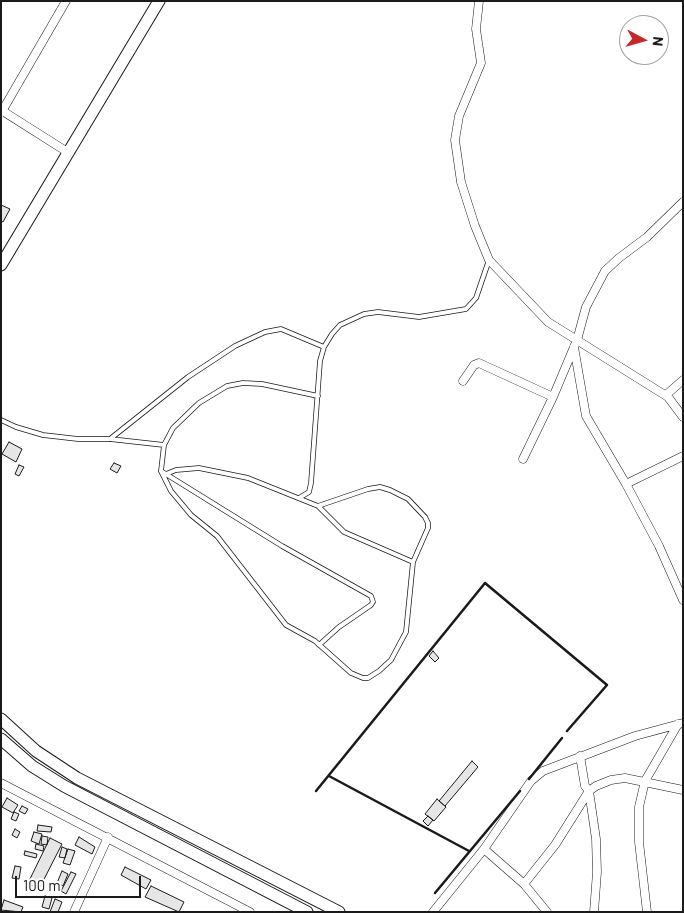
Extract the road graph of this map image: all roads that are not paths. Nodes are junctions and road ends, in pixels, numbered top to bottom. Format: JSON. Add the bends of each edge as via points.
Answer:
{"nodes":[{"id":1,"x":66,"y":1,"type":"edge"},
{"id":2,"x":159,"y":1,"type":"edge"},
{"id":3,"x":478,"y":1,"type":"edge"},
{"id":4,"x":2,"y":111,"type":"edge"},
{"id":5,"x":69,"y":153,"type":"junction"},
{"id":6,"x":683,"y":202,"type":"edge"},
{"id":7,"x":489,"y":260,"type":"junction"},
{"id":8,"x":1,"y":265,"type":"edge"},
{"id":9,"x":575,"y":343,"type":"junction"},
{"id":10,"x":324,"y":347,"type":"junction"},
{"id":11,"x":683,"y":380,"type":"edge"},
{"id":12,"x":464,"y":381,"type":"dead end"},
{"id":13,"x":318,"y":396,"type":"junction"},
{"id":14,"x":666,"y":396,"type":"junction"},
{"id":15,"x":554,"y":397,"type":"junction"},
{"id":16,"x":683,"y":417,"type":"edge"},
{"id":17,"x":1,"y":420,"type":"edge"},
{"id":18,"x":110,"y":439,"type":"junction"},
{"id":19,"x":164,"y":445,"type":"junction"},
{"id":20,"x":683,"y":456,"type":"edge"},
{"id":21,"x":523,"y":459,"type":"dead end"},
{"id":22,"x":162,"y":471,"type":"junction"},
{"id":23,"x":166,"y":474,"type":"junction"},
{"id":24,"x":626,"y":484,"type":"junction"},
{"id":25,"x":299,"y":498,"type":"junction"},
{"id":26,"x":318,"y":506,"type":"junction"},
{"id":27,"x":414,"y":562,"type":"junction"},
{"id":28,"x":683,"y":600,"type":"edge"},
{"id":29,"x":319,"y":644,"type":"junction"},
{"id":30,"x":1,"y":719,"type":"edge"},
{"id":31,"x":681,"y":724,"type":"edge"},
{"id":32,"x":1,"y":739,"type":"edge"},
{"id":33,"x":580,"y":756,"type":"junction"},
{"id":34,"x":645,"y":781,"type":"junction"},
{"id":35,"x":1,"y":783,"type":"edge"},
{"id":36,"x":683,"y":790,"type":"edge"},
{"id":37,"x":589,"y":791,"type":"junction"},
{"id":38,"x":108,"y":837,"type":"junction"},
{"id":39,"x":484,"y":849,"type":"junction"},
{"id":40,"x":524,"y":884,"type":"junction"},
{"id":41,"x":74,"y":912,"type":"edge"},
{"id":42,"x":250,"y":912,"type":"edge"},
{"id":43,"x":307,"y":912,"type":"edge"},
{"id":44,"x":338,"y":912,"type":"edge"},
{"id":45,"x":433,"y":912,"type":"edge"},
{"id":46,"x":548,"y":912,"type":"edge"},
{"id":47,"x":594,"y":912,"type":"edge"},
{"id":48,"x":647,"y":912,"type":"edge"}],
"edges":[{"from":1,"to":4,"type":"street"},
{"from":2,"to":5,"type":"main road"},
{"from":3,"to":7,"type":"street","via":[[476,29],[480,62],[459,116],[455,140],[461,182],[474,226]]},
{"from":4,"to":5,"type":"street"},
{"from":5,"to":8,"type":"main road"},
{"from":6,"to":9,"type":"street","via":[[648,237],[609,266],[592,293]]},
{"from":7,"to":9,"type":"street","via":[[534,310]]},
{"from":7,"to":10,"type":"lane","via":[[476,298],[466,308],[419,316],[378,312],[364,314],[340,326]]},
{"from":9,"to":14,"type":"street"},
{"from":9,"to":15,"type":"street"},
{"from":9,"to":24,"type":"street","via":[[586,416]]},
{"from":10,"to":13,"type":"lane"},
{"from":10,"to":18,"type":"lane","via":[[281,329],[265,332],[235,346],[188,377]]},
{"from":11,"to":14,"type":"street"},
{"from":12,"to":15,"type":"street","via":[[474,365],[479,363]]},
{"from":13,"to":19,"type":"lane","via":[[262,384],[227,386],[188,412],[173,428]]},
{"from":13,"to":25,"type":"lane","via":[[313,476],[308,492]]},
{"from":14,"to":16,"type":"street"},
{"from":15,"to":21,"type":"street"},
{"from":17,"to":18,"type":"lane","via":[[44,435]]},
{"from":18,"to":19,"type":"lane"},
{"from":19,"to":22,"type":"lane"},
{"from":20,"to":24,"type":"street"},
{"from":22,"to":23,"type":"lane"},
{"from":22,"to":29,"type":"lane","via":[[171,491],[191,515],[217,536],[286,625]]},
{"from":23,"to":25,"type":"lane","via":[[187,468],[218,470]]},
{"from":23,"to":29,"type":"lane","via":[[282,546],[371,596],[371,605]]},
{"from":24,"to":28,"type":"street","via":[[660,546]]},
{"from":25,"to":26,"type":"lane"},
{"from":26,"to":27,"type":"lane","via":[[344,532]]},
{"from":26,"to":27,"type":"lane","via":[[380,488],[408,499],[428,523]]},
{"from":27,"to":29,"type":"lane","via":[[406,632],[391,660],[379,671],[368,678],[357,676]]},
{"from":30,"to":44,"type":"main road","via":[[36,751],[77,778]]},
{"from":31,"to":33,"type":"street"},
{"from":31,"to":34,"type":"street"},
{"from":32,"to":43,"type":"main road","via":[[32,766],[64,786]]},
{"from":33,"to":37,"type":"street","via":[[585,786]]},
{"from":33,"to":39,"type":"street","via":[[543,772],[531,781]]},
{"from":34,"to":36,"type":"street"},
{"from":34,"to":37,"type":"street","via":[[618,778]]},
{"from":34,"to":48,"type":"street","via":[[639,825]]},
{"from":35,"to":38,"type":"street"},
{"from":37,"to":40,"type":"street","via":[[568,828]]},
{"from":37,"to":47,"type":"street","via":[[596,839]]},
{"from":38,"to":41,"type":"street"},
{"from":38,"to":42,"type":"street"},
{"from":39,"to":40,"type":"street"},
{"from":39,"to":45,"type":"street"},
{"from":40,"to":46,"type":"street"}]}
